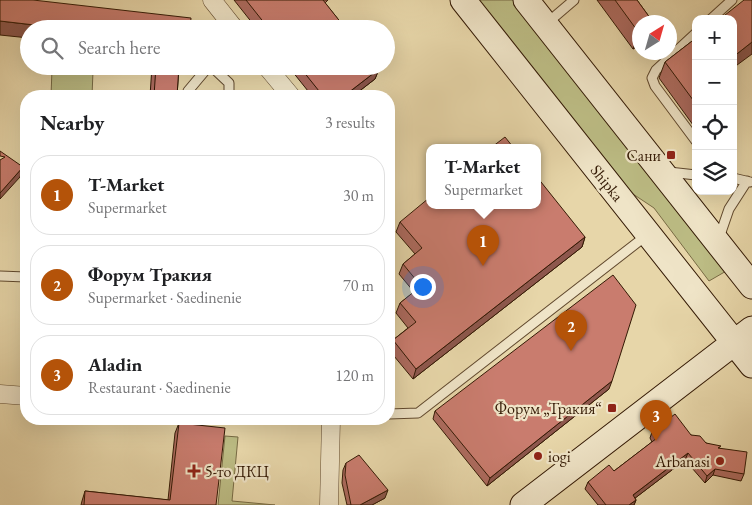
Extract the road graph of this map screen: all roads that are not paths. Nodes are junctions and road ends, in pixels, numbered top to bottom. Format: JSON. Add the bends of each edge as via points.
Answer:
{"nodes":[{"id":1,"x":212,"y":0,"type":"edge"},
{"id":2,"x":463,"y":0,"type":"edge"},
{"id":3,"x":526,"y":0,"type":"edge"},
{"id":4,"x":574,"y":0,"type":"edge"},
{"id":5,"x":732,"y":0,"type":"edge"},
{"id":6,"x":715,"y":15,"type":"edge"},
{"id":7,"x":228,"y":20,"type":"edge"},
{"id":8,"x":546,"y":25,"type":"junction"},
{"id":9,"x":692,"y":37,"type":"edge"},
{"id":10,"x":202,"y":75,"type":"edge"},
{"id":11,"x":221,"y":75,"type":"edge"},
{"id":12,"x":274,"y":75,"type":"edge"},
{"id":13,"x":189,"y":90,"type":"edge"},
{"id":14,"x":229,"y":90,"type":"edge"},
{"id":15,"x":286,"y":90,"type":"edge"},
{"id":16,"x":692,"y":136,"type":"edge"},
{"id":17,"x":662,"y":172,"type":"junction"},
{"id":18,"x":692,"y":175,"type":"edge"},
{"id":19,"x":749,"y":181,"type":"edge"},
{"id":20,"x":648,"y":234,"type":"junction"},
{"id":21,"x":718,"y":240,"type":"junction"},
{"id":22,"x":0,"y":276,"type":"edge"},
{"id":23,"x":20,"y":277,"type":"edge"},
{"id":24,"x":752,"y":286,"type":"edge"},
{"id":25,"x":743,"y":336,"type":"edge"},
{"id":26,"x":752,"y":365,"type":"edge"},
{"id":27,"x":0,"y":394,"type":"edge"},
{"id":28,"x":20,"y":396,"type":"edge"},
{"id":29,"x":395,"y":414,"type":"edge"},
{"id":30,"x":331,"y":425,"type":"edge"},
{"id":31,"x":329,"y":505,"type":"edge"},
{"id":32,"x":524,"y":505,"type":"edge"}],
"edges":[{"from":1,"to":7,"type":"street"},
{"from":2,"to":20,"type":"main road","name":"Shipka"},
{"from":3,"to":8,"type":"main road"},
{"from":4,"to":8,"type":"lane"},
{"from":5,"to":6,"type":"lane"},
{"from":8,"to":17,"type":"main road"},
{"from":9,"to":16,"type":"lane","via":[[656,70],[652,78]]},
{"from":10,"to":13,"type":"lane"},
{"from":11,"to":14,"type":"lane","via":[[230,83]]},
{"from":12,"to":15,"type":"street"},
{"from":17,"to":18,"type":"lane"},
{"from":17,"to":21,"type":"main road"},
{"from":19,"to":21,"type":"lane","via":[[729,208]]},
{"from":20,"to":25,"type":"main road","name":"Shipka"},
{"from":20,"to":29,"type":"lane","via":[[418,414]]},
{"from":21,"to":24,"type":"main road"},
{"from":22,"to":23,"type":"lane"},
{"from":25,"to":26,"type":"main road","name":"Shipka"},
{"from":25,"to":32,"type":"main road"},
{"from":27,"to":28,"type":"street"},
{"from":30,"to":31,"type":"street"}]}
